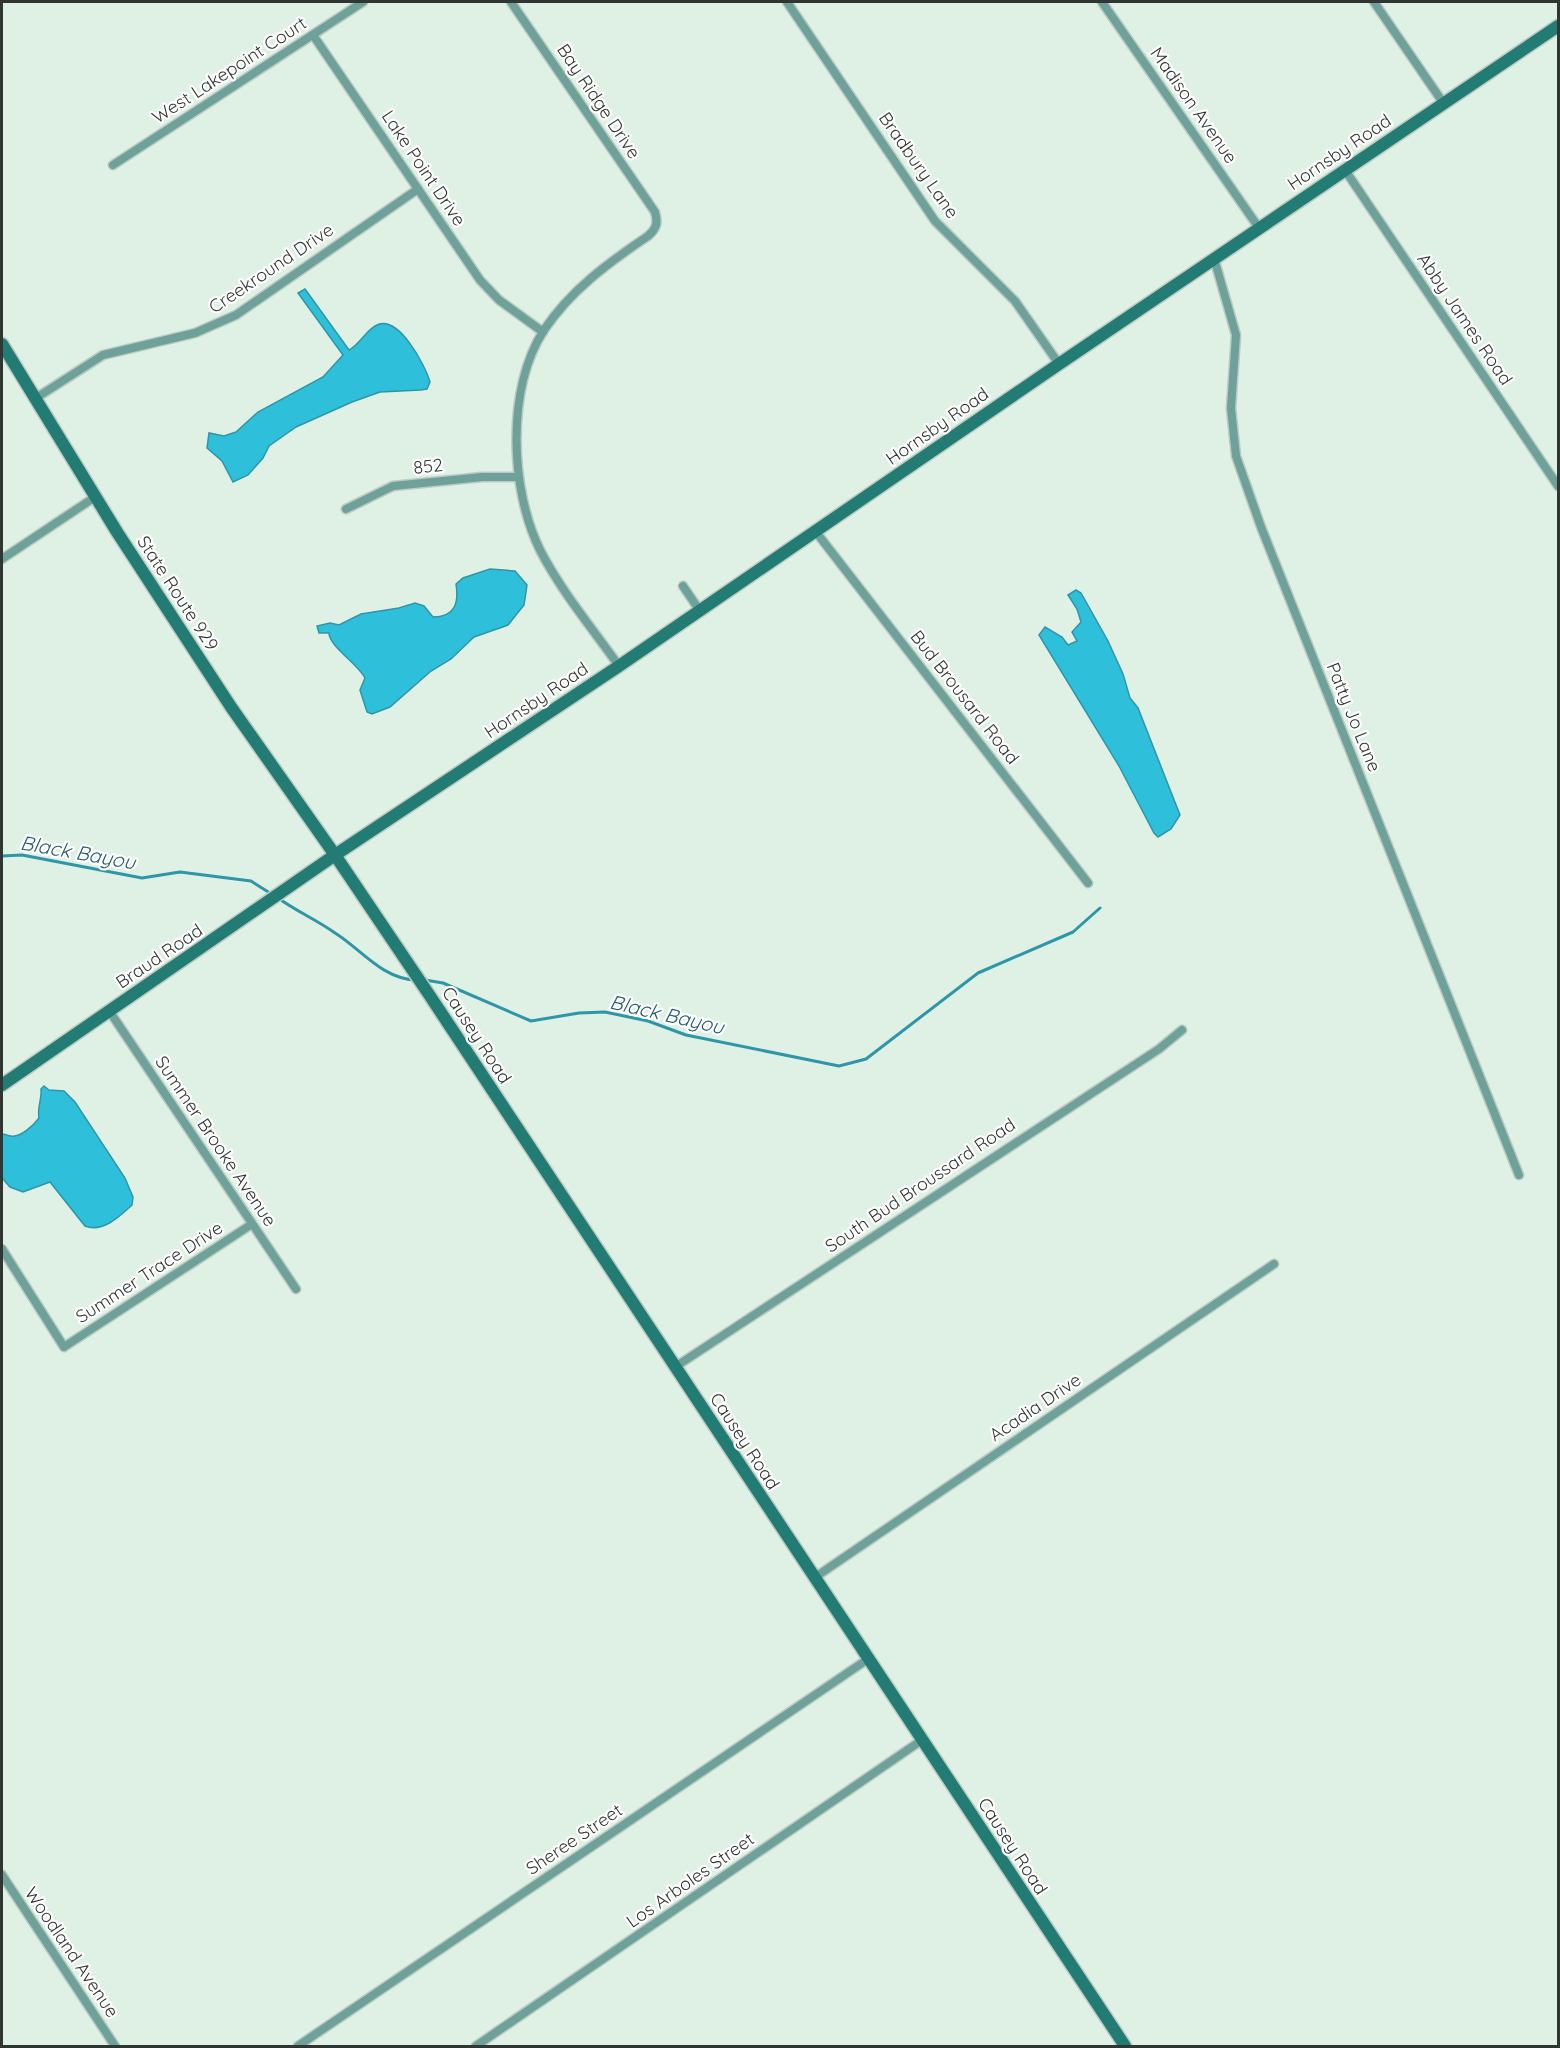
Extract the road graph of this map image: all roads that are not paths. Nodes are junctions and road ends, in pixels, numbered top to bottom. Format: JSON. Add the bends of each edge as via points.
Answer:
{"nodes":[{"id":1,"x":363,"y":2,"type":"edge"},
{"id":2,"x":511,"y":2,"type":"edge"},
{"id":3,"x":788,"y":2,"type":"edge"},
{"id":4,"x":1102,"y":2,"type":"edge"},
{"id":5,"x":1374,"y":2,"type":"edge"},
{"id":6,"x":1558,"y":26,"type":"edge"},
{"id":7,"x":313,"y":35,"type":"junction"},
{"id":8,"x":1443,"y":104,"type":"junction"},
{"id":9,"x":113,"y":165,"type":"dead end"},
{"id":10,"x":1345,"y":170,"type":"junction"},
{"id":11,"x":418,"y":189,"type":"junction"},
{"id":12,"x":1259,"y":228,"type":"junction"},
{"id":13,"x":1214,"y":258,"type":"junction"},
{"id":14,"x":543,"y":332,"type":"junction"},
{"id":15,"x":2,"y":344,"type":"edge"},
{"id":16,"x":1059,"y":364,"type":"junction"},
{"id":17,"x":36,"y":398,"type":"junction"},
{"id":18,"x":517,"y":477,"type":"junction"},
{"id":19,"x":1557,"y":481,"type":"edge"},
{"id":20,"x":95,"y":497,"type":"junction"},
{"id":21,"x":346,"y":509,"type":"dead end"},
{"id":22,"x":816,"y":532,"type":"junction"},
{"id":23,"x":2,"y":559,"type":"edge"},
{"id":24,"x":683,"y":586,"type":"dead end"},
{"id":25,"x":700,"y":611,"type":"junction"},
{"id":26,"x":619,"y":666,"type":"junction"},
{"id":27,"x":335,"y":855,"type":"junction"},
{"id":28,"x":1088,"y":883,"type":"dead end"},
{"id":29,"x":110,"y":1012,"type":"junction"},
{"id":30,"x":1182,"y":1030,"type":"dead end"},
{"id":31,"x":2,"y":1085,"type":"edge"},
{"id":32,"x":1519,"y":1175,"type":"dead end"},
{"id":33,"x":252,"y":1224,"type":"junction"},
{"id":34,"x":2,"y":1249,"type":"edge"},
{"id":35,"x":1274,"y":1264,"type":"dead end"},
{"id":36,"x":296,"y":1289,"type":"dead end"},
{"id":37,"x":675,"y":1368,"type":"junction"},
{"id":38,"x":814,"y":1578,"type":"junction"},
{"id":39,"x":868,"y":1659,"type":"junction"},
{"id":40,"x":921,"y":1740,"type":"junction"},
{"id":41,"x":2,"y":1875,"type":"edge"},
{"id":42,"x":115,"y":2046,"type":"edge"},
{"id":43,"x":298,"y":2046,"type":"edge"},
{"id":44,"x":476,"y":2046,"type":"edge"},
{"id":45,"x":1125,"y":2046,"type":"edge"}],
"edges":[{"from":1,"to":7,"type":"street","name":"West Lakepoint Court"},
{"from":2,"to":14,"type":"street","name":"Bay Ridge Drive","via":[[655,212],[657,221],[652,232],[585,282]]},
{"from":3,"to":16,"type":"street","name":"Bradbury Lane","via":[[935,221],[1015,302]]},
{"from":4,"to":12,"type":"street","name":"Madison Avenue"},
{"from":5,"to":8,"type":"street"},
{"from":6,"to":8,"type":"street","name":"Hornsby Road"},
{"from":7,"to":9,"type":"street","name":"West Lakepoint Court"},
{"from":7,"to":11,"type":"street","name":"Lake Point Drive"},
{"from":8,"to":10,"type":"street","name":"Hornsby Road"},
{"from":10,"to":12,"type":"street","name":"Hornsby Road"},
{"from":10,"to":19,"type":"street","name":"Abby James Road"},
{"from":11,"to":14,"type":"street","name":"Lake Point Drive","via":[[480,280],[499,300]]},
{"from":11,"to":17,"type":"street","name":"Creekround Drive","via":[[236,315],[195,333],[103,355]]},
{"from":12,"to":13,"type":"street","name":"Hornsby Road"},
{"from":13,"to":16,"type":"street","name":"Hornsby Road"},
{"from":13,"to":32,"type":"street","name":"Patty Jo Lane","via":[[1236,334],[1232,408],[1236,456]]},
{"from":14,"to":18,"type":"street","via":[[521,396]]},
{"from":15,"to":17,"type":"street","name":"State Route 929"},
{"from":16,"to":22,"type":"street","name":"Hornsby Road"},
{"from":17,"to":20,"type":"street","name":"State Route 929"},
{"from":18,"to":21,"type":"street","name":"852","via":[[393,486]]},
{"from":18,"to":26,"type":"street","via":[[541,550]]},
{"from":20,"to":23,"type":"street"},
{"from":20,"to":27,"type":"street","name":"State Route 929","via":[[231,707]]},
{"from":22,"to":25,"type":"street","name":"Hornsby Road"},
{"from":22,"to":28,"type":"street","name":"Bud Brousard Road"},
{"from":24,"to":25,"type":"street"},
{"from":25,"to":26,"type":"street","name":"Hornsby Road"},
{"from":26,"to":27,"type":"street","name":"Hornsby Road"},
{"from":27,"to":29,"type":"street","name":"Braud Road"},
{"from":27,"to":37,"type":"street","name":"Causey Road"},
{"from":29,"to":31,"type":"street","name":"Braud Road"},
{"from":29,"to":33,"type":"street","name":"Summer Brooke Avenue"},
{"from":30,"to":37,"type":"street","name":"South Bud Broussard Road","via":[[1159,1049]]},
{"from":33,"to":34,"type":"street","name":"Summer Trace Drive","via":[[64,1347]]},
{"from":33,"to":36,"type":"street","name":"Summer Brooke Avenue"},
{"from":35,"to":38,"type":"street","name":"Acadia Drive"},
{"from":37,"to":38,"type":"street","name":"Causey Road"},
{"from":38,"to":39,"type":"street","name":"Causey Road"},
{"from":39,"to":40,"type":"street","name":"Causey Road"},
{"from":39,"to":43,"type":"street","name":"Sheree Street"},
{"from":40,"to":44,"type":"street","name":"Los Arboles Street"},
{"from":40,"to":45,"type":"street","name":"Causey Road"},
{"from":41,"to":42,"type":"street","name":"Woodland Avenue"}]}
